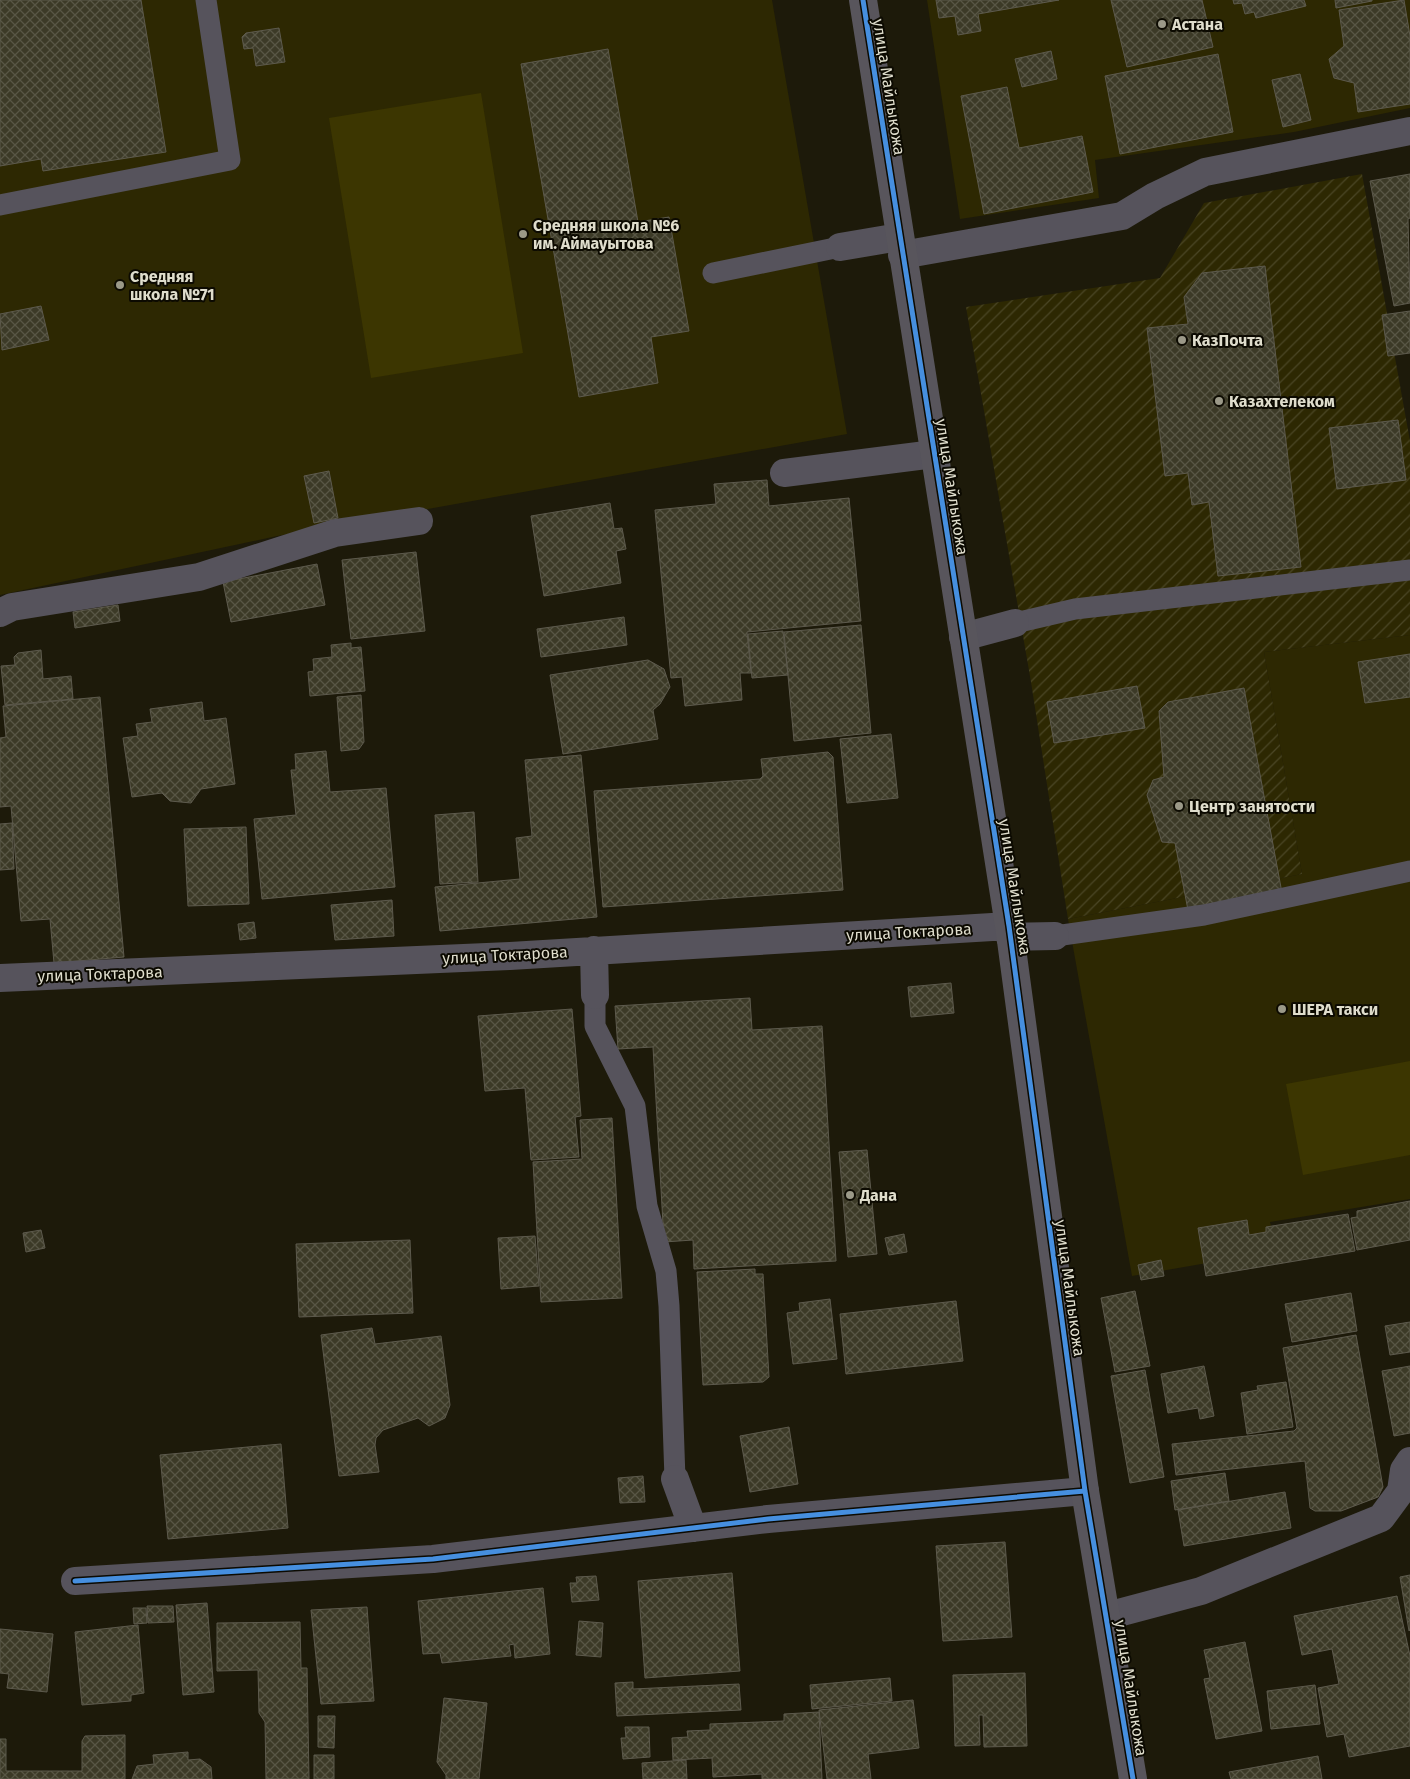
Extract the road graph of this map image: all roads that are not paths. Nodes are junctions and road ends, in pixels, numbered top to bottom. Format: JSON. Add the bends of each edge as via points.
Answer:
{"nodes":[{"id":1,"x":206,"y":0,"type":"edge"},
{"id":2,"x":863,"y":0,"type":"edge"},
{"id":3,"x":1410,"y":131,"type":"edge"},
{"id":4,"x":0,"y":205,"type":"edge"},
{"id":5,"x":901,"y":246,"type":"junction"},
{"id":6,"x":840,"y":247,"type":"joint"},
{"id":7,"x":713,"y":273,"type":"dead end"},
{"id":8,"x":934,"y":454,"type":"junction"},
{"id":9,"x":784,"y":473,"type":"dead end"},
{"id":10,"x":419,"y":521,"type":"dead end"},
{"id":11,"x":1410,"y":570,"type":"edge"},
{"id":12,"x":0,"y":613,"type":"edge"},
{"id":13,"x":1016,"y":623,"type":"joint"},
{"id":14,"x":963,"y":637,"type":"junction"},
{"id":15,"x":1410,"y":871,"type":"edge"},
{"id":16,"x":1010,"y":932,"type":"junction"},
{"id":17,"x":1056,"y":936,"type":"joint"},
{"id":18,"x":594,"y":950,"type":"junction"},
{"id":19,"x":0,"y":978,"type":"edge"},
{"id":20,"x":595,"y":995,"type":"joint"},
{"id":21,"x":1410,"y":1461,"type":"edge"},
{"id":22,"x":675,"y":1479,"type":"joint"},
{"id":23,"x":1085,"y":1491,"type":"junction"},
{"id":24,"x":694,"y":1528,"type":"junction"},
{"id":25,"x":76,"y":1581,"type":"dead end"},
{"id":26,"x":1107,"y":1616,"type":"junction"},
{"id":27,"x":1133,"y":1779,"type":"edge"}],
"edges":[{"from":1,"to":4,"type":"lane","via":[[230,160]]},
{"from":2,"to":5,"type":"street","name":"улица Майлыкожа"},
{"from":3,"to":5,"type":"street","via":[[1204,172],[1122,216]]},
{"from":5,"to":6,"type":"street"},
{"from":5,"to":8,"type":"street","name":"улица Майлыкожа"},
{"from":6,"to":7,"type":"lane"},
{"from":8,"to":9,"type":"street"},
{"from":8,"to":14,"type":"street","name":"улица Майлыкожа"},
{"from":10,"to":12,"type":"street","via":[[335,533],[199,577],[20,605]]},
{"from":11,"to":13,"type":"lane","via":[[1075,609]]},
{"from":13,"to":14,"type":"street"},
{"from":14,"to":16,"type":"street","name":"улица Майлыкожа"},
{"from":15,"to":17,"type":"lane","via":[[1204,915]]},
{"from":16,"to":17,"type":"street","name":"улица Токтарова"},
{"from":16,"to":18,"type":"street","name":"улица Токтарова"},
{"from":16,"to":23,"type":"street","name":"улица Майлыкожа"},
{"from":18,"to":19,"type":"street","name":"улица Токтарова"},
{"from":18,"to":20,"type":"street"},
{"from":20,"to":22,"type":"lane","via":[[595,1026],[635,1106],[646,1206],[666,1271]]},
{"from":21,"to":26,"type":"street","via":[[1404,1470],[1401,1491],[1381,1518],[1201,1591]]},
{"from":22,"to":24,"type":"street"},
{"from":23,"to":24,"type":"street"},
{"from":23,"to":26,"type":"street","name":"улица Майлыкожа"},
{"from":24,"to":25,"type":"street","via":[[433,1558]]},
{"from":26,"to":27,"type":"street","name":"улица Майлыкожа"}]}
